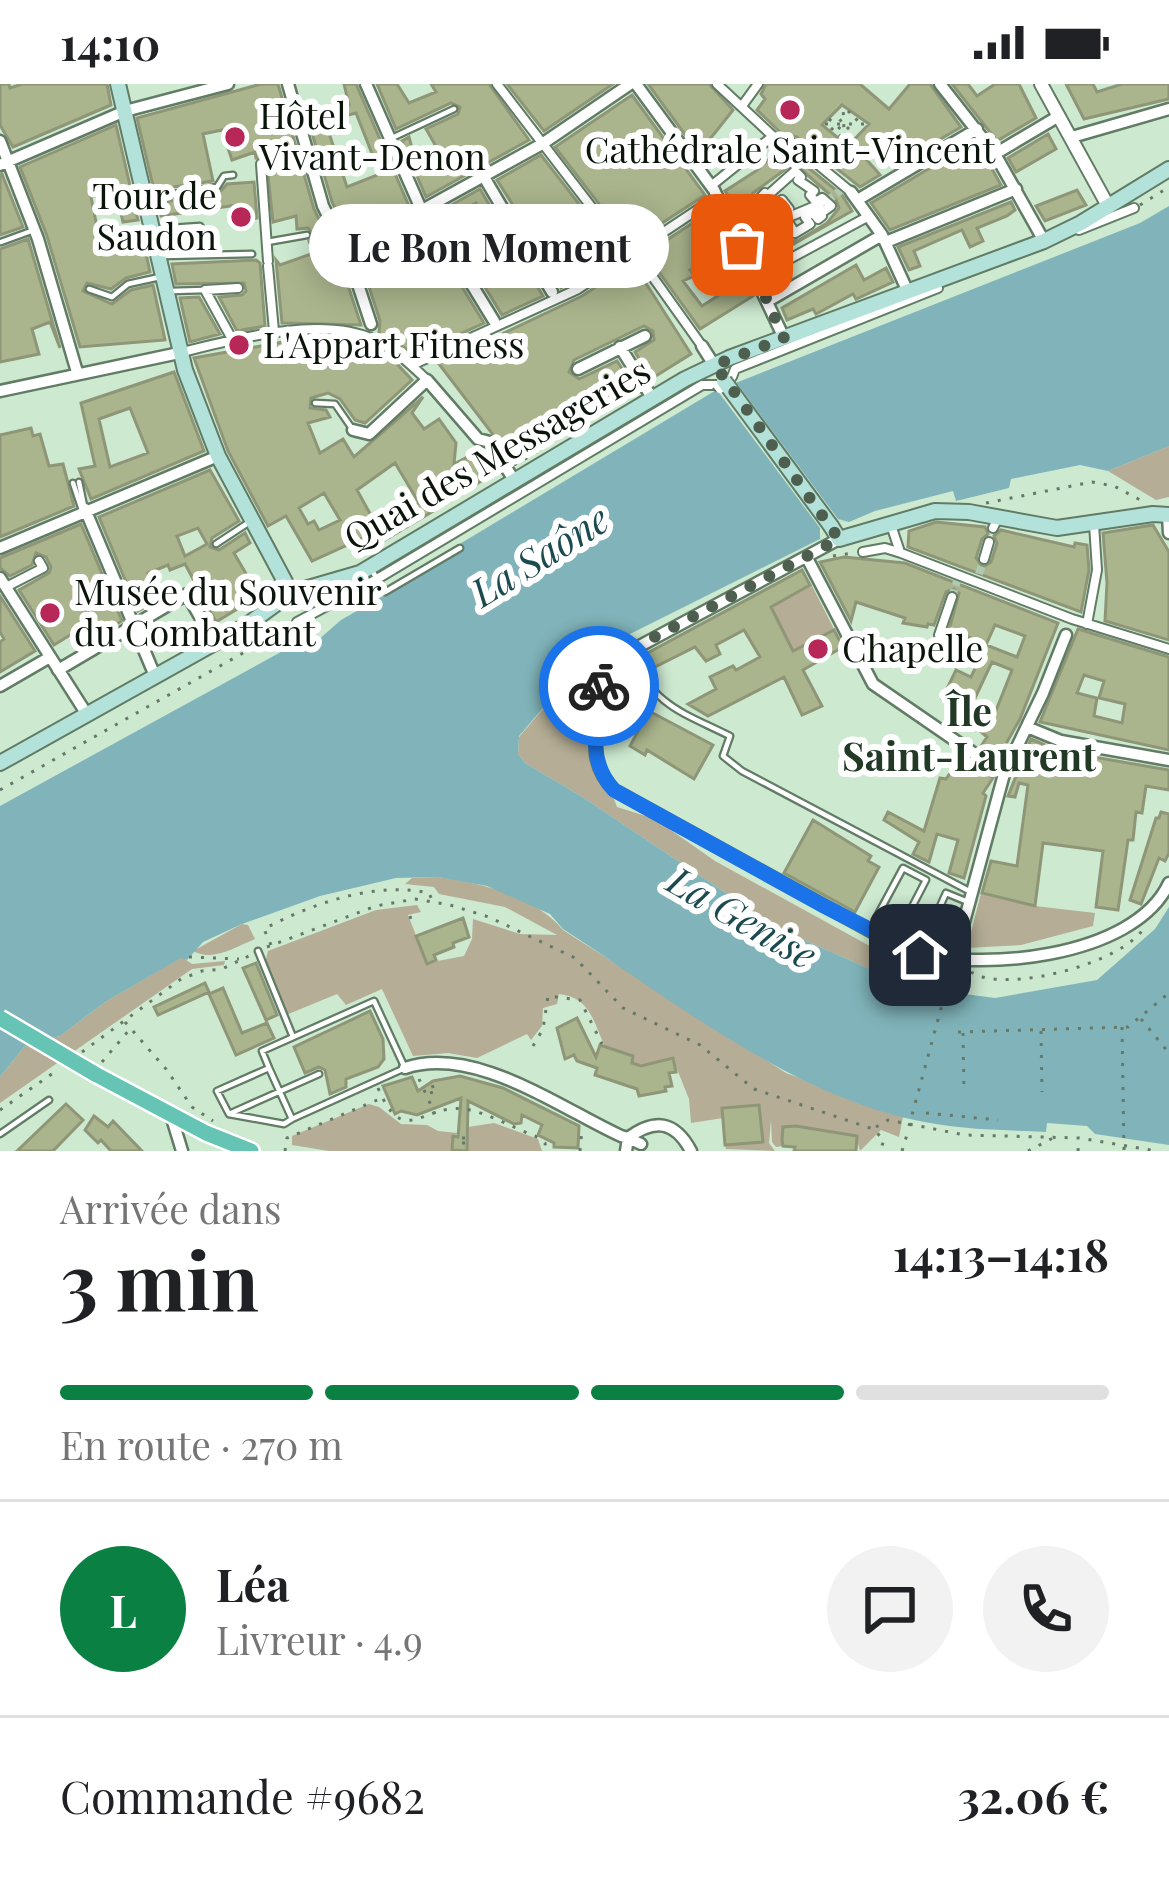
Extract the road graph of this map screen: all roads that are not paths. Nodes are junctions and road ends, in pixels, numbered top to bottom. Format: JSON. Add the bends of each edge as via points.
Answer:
{"nodes":[{"id":1,"x":118,"y":84,"type":"edge"},
{"id":2,"x":228,"y":84,"type":"edge"},
{"id":3,"x":288,"y":84,"type":"edge"},
{"id":4,"x":366,"y":84,"type":"edge"},
{"id":5,"x":496,"y":84,"type":"edge"},
{"id":6,"x":633,"y":84,"type":"edge"},
{"id":7,"x":717,"y":84,"type":"edge"},
{"id":8,"x":758,"y":84,"type":"edge"},
{"id":9,"x":940,"y":84,"type":"edge"},
{"id":10,"x":1041,"y":84,"type":"edge"},
{"id":11,"x":183,"y":91,"type":"edge"},
{"id":12,"x":745,"y":108,"type":"junction"},
{"id":13,"x":454,"y":109,"type":"dead end"},
{"id":14,"x":1169,"y":109,"type":"edge"},
{"id":15,"x":125,"y":111,"type":"junction"},
{"id":16,"x":1059,"y":116,"type":"junction"},
{"id":17,"x":977,"y":129,"type":"junction"},
{"id":18,"x":773,"y":136,"type":"junction"},
{"id":19,"x":1072,"y":137,"type":"junction"},
{"id":20,"x":388,"y":140,"type":"junction"},
{"id":21,"x":0,"y":141,"type":"edge"},
{"id":22,"x":542,"y":144,"type":"junction"},
{"id":23,"x":995,"y":154,"type":"junction"},
{"id":24,"x":4,"y":164,"type":"edge"},
{"id":25,"x":261,"y":164,"type":"dead end"},
{"id":26,"x":1169,"y":170,"type":"edge"},
{"id":27,"x":232,"y":175,"type":"dead end"},
{"id":28,"x":484,"y":177,"type":"junction"},
{"id":29,"x":1016,"y":189,"type":"junction"},
{"id":30,"x":849,"y":192,"type":"junction"},
{"id":31,"x":717,"y":196,"type":"junction"},
{"id":32,"x":143,"y":200,"type":"junction"},
{"id":33,"x":827,"y":201,"type":"junction"},
{"id":34,"x":1107,"y":204,"type":"junction"},
{"id":35,"x":423,"y":208,"type":"junction"},
{"id":36,"x":1133,"y":208,"type":"road end"},
{"id":37,"x":870,"y":215,"type":"junction"},
{"id":38,"x":34,"y":230,"type":"junction"},
{"id":39,"x":151,"y":230,"type":"junction"},
{"id":40,"x":378,"y":234,"type":"junction"},
{"id":41,"x":307,"y":235,"type":"dead end"},
{"id":42,"x":755,"y":238,"type":"junction"},
{"id":43,"x":884,"y":238,"type":"junction"},
{"id":44,"x":1044,"y":241,"type":"junction"},
{"id":45,"x":1,"y":242,"type":"edge"},
{"id":46,"x":267,"y":242,"type":"junction"},
{"id":47,"x":742,"y":245,"type":"junction"},
{"id":48,"x":346,"y":252,"type":"junction"},
{"id":49,"x":252,"y":254,"type":"dead end"},
{"id":50,"x":632,"y":254,"type":"junction"},
{"id":51,"x":209,"y":255,"type":"junction"},
{"id":52,"x":157,"y":256,"type":"junction"},
{"id":53,"x":390,"y":257,"type":"dead end"},
{"id":54,"x":756,"y":277,"type":"junction"},
{"id":55,"x":163,"y":284,"type":"junction"},
{"id":56,"x":238,"y":288,"type":"dead end"},
{"id":57,"x":89,"y":289,"type":"dead end"},
{"id":58,"x":205,"y":290,"type":"junction"},
{"id":59,"x":908,"y":292,"type":"junction"},
{"id":60,"x":554,"y":296,"type":"junction"},
{"id":61,"x":768,"y":302,"type":"junction"},
{"id":62,"x":370,"y":324,"type":"joint"},
{"id":63,"x":496,"y":324,"type":"junction"},
{"id":64,"x":274,"y":332,"type":"junction"},
{"id":65,"x":645,"y":336,"type":"dead end"},
{"id":66,"x":784,"y":338,"type":"junction"},
{"id":67,"x":232,"y":339,"type":"junction"},
{"id":68,"x":375,"y":340,"type":"junction"},
{"id":69,"x":703,"y":346,"type":"joint"},
{"id":70,"x":620,"y":347,"type":"junction"},
{"id":71,"x":179,"y":353,"type":"junction"},
{"id":72,"x":412,"y":365,"type":"junction"},
{"id":73,"x":578,"y":369,"type":"dead end"},
{"id":74,"x":77,"y":372,"type":"junction"},
{"id":75,"x":725,"y":378,"type":"junction"},
{"id":76,"x":427,"y":380,"type":"junction"},
{"id":77,"x":0,"y":392,"type":"edge"},
{"id":78,"x":651,"y":396,"type":"junction"},
{"id":79,"x":315,"y":404,"type":"dead end"},
{"id":80,"x":353,"y":430,"type":"joint"},
{"id":81,"x":218,"y":456,"type":"junction"},
{"id":82,"x":514,"y":480,"type":"junction"},
{"id":83,"x":76,"y":483,"type":"dead end"},
{"id":84,"x":84,"y":510,"type":"junction"},
{"id":85,"x":1168,"y":515,"type":"edge"},
{"id":86,"x":250,"y":521,"type":"junction"},
{"id":87,"x":890,"y":522,"type":"junction"},
{"id":88,"x":1094,"y":524,"type":"junction"},
{"id":89,"x":835,"y":532,"type":"junction"},
{"id":90,"x":1169,"y":533,"type":"edge"},
{"id":91,"x":989,"y":542,"type":"dead end"},
{"id":92,"x":216,"y":544,"type":"dead end"},
{"id":93,"x":0,"y":548,"type":"edge"},
{"id":94,"x":460,"y":548,"type":"dead end"},
{"id":95,"x":863,"y":552,"type":"road end"},
{"id":96,"x":901,"y":553,"type":"junction"},
{"id":97,"x":807,"y":558,"type":"junction"},
{"id":98,"x":984,"y":559,"type":"tunnel mouth"},
{"id":99,"x":39,"y":561,"type":"dead end"},
{"id":100,"x":374,"y":573,"type":"junction"},
{"id":101,"x":3,"y":582,"type":"edge"},
{"id":102,"x":291,"y":593,"type":"junction"},
{"id":103,"x":952,"y":597,"type":"tunnel mouth"},
{"id":104,"x":1072,"y":619,"type":"junction"},
{"id":105,"x":298,"y":622,"type":"road end"},
{"id":106,"x":135,"y":624,"type":"junction"},
{"id":107,"x":1087,"y":624,"type":"junction"},
{"id":108,"x":939,"y":635,"type":"dead end"},
{"id":109,"x":1066,"y":635,"type":"joint"},
{"id":110,"x":215,"y":643,"type":"junction"},
{"id":111,"x":1169,"y":649,"type":"edge"},
{"id":112,"x":628,"y":652,"type":"junction"},
{"id":113,"x":50,"y":657,"type":"junction"},
{"id":114,"x":58,"y":670,"type":"junction"},
{"id":115,"x":155,"y":676,"type":"junction"},
{"id":116,"x":0,"y":686,"type":"edge"},
{"id":117,"x":86,"y":713,"type":"junction"},
{"id":118,"x":1028,"y":728,"type":"junction"},
{"id":119,"x":1169,"y":760,"type":"edge"},
{"id":120,"x":1,"y":761,"type":"edge"},
{"id":121,"x":1004,"y":774,"type":"junction"},
{"id":122,"x":1169,"y":883,"type":"edge"},
{"id":123,"x":970,"y":897,"type":"junction"},
{"id":124,"x":874,"y":920,"type":"dead end"},
{"id":125,"x":258,"y":951,"type":"road end"},
{"id":126,"x":952,"y":964,"type":"junction"},
{"id":127,"x":0,"y":1018,"type":"edge"},
{"id":128,"x":293,"y":1037,"type":"junction"},
{"id":129,"x":412,"y":1066,"type":"junction"},
{"id":130,"x":269,"y":1068,"type":"junction"},
{"id":131,"x":319,"y":1074,"type":"dead end"},
{"id":132,"x":281,"y":1092,"type":"junction"},
{"id":133,"x":49,"y":1100,"type":"dead end"},
{"id":134,"x":229,"y":1114,"type":"junction"},
{"id":135,"x":171,"y":1115,"type":"junction"},
{"id":136,"x":292,"y":1119,"type":"junction"},
{"id":137,"x":641,"y":1128,"type":"junction"},
{"id":138,"x":0,"y":1134,"type":"edge"},
{"id":139,"x":627,"y":1144,"type":"edge"},
{"id":140,"x":641,"y":1148,"type":"edge"},
{"id":141,"x":182,"y":1151,"type":"edge"},
{"id":142,"x":251,"y":1151,"type":"edge"},
{"id":143,"x":691,"y":1151,"type":"edge"}],
"edges":[{"from":1,"to":15,"type":"main road"},
{"from":2,"to":11,"type":"street"},
{"from":3,"to":48,"type":"street","via":[[323,206]]},
{"from":4,"to":20,"type":"street"},
{"from":5,"to":22,"type":"street"},
{"from":6,"to":22,"type":"street"},
{"from":6,"to":31,"type":"street"},
{"from":7,"to":12,"type":"street"},
{"from":8,"to":12,"type":"street"},
{"from":9,"to":17,"type":"street"},
{"from":10,"to":16,"type":"street"},
{"from":11,"to":15,"type":"street"},
{"from":12,"to":18,"type":"street"},
{"from":13,"to":20,"type":"lane"},
{"from":14,"to":19,"type":"street"},
{"from":15,"to":24,"type":"street"},
{"from":15,"to":32,"type":"main road"},
{"from":16,"to":19,"type":"street"},
{"from":16,"to":23,"type":"street"},
{"from":17,"to":23,"type":"street"},
{"from":17,"to":30,"type":"street"},
{"from":18,"to":30,"type":"street"},
{"from":18,"to":31,"type":"street"},
{"from":19,"to":34,"type":"street"},
{"from":20,"to":35,"type":"street"},
{"from":21,"to":24,"type":"street"},
{"from":22,"to":28,"type":"street"},
{"from":22,"to":50,"type":"street"},
{"from":23,"to":29,"type":"street"},
{"from":24,"to":38,"type":"street"},
{"from":25,"to":46,"type":"street"},
{"from":26,"to":34,"type":"main road","name":"Quai des Messageries"},
{"from":27,"to":32,"type":"lane","via":[[217,187]]},
{"from":28,"to":35,"type":"street"},
{"from":28,"to":60,"type":"street"},
{"from":29,"to":43,"type":"street"},
{"from":29,"to":44,"type":"street"},
{"from":30,"to":37,"type":"street"},
{"from":31,"to":47,"type":"street"},
{"from":31,"to":50,"type":"street"},
{"from":32,"to":39,"type":"main road"},
{"from":33,"to":42,"type":"street"},
{"from":33,"to":42,"type":"street","via":[[831,206],[818,209],[822,216],[808,215],[809,224],[795,233],[788,222],[764,244]]},
{"from":33,"to":42,"type":"street","via":[[816,202],[795,171],[759,199],[769,211],[782,200],[789,209],[764,226],[748,226]]},
{"from":34,"to":44,"type":"main road","name":"Quai des Messageries"},
{"from":35,"to":40,"type":"street"},
{"from":35,"to":63,"type":"street"},
{"from":36,"to":75,"type":"street"},
{"from":37,"to":43,"type":"street"},
{"from":37,"to":54,"type":"street"},
{"from":38,"to":45,"type":"lane"},
{"from":38,"to":74,"type":"street"},
{"from":39,"to":51,"type":"lane","via":[[200,226]]},
{"from":39,"to":52,"type":"main road"},
{"from":40,"to":48,"type":"street"},
{"from":40,"to":53,"type":"street"},
{"from":41,"to":46,"type":"lane"},
{"from":42,"to":47,"type":"street"},
{"from":43,"to":59,"type":"street"},
{"from":43,"to":61,"type":"street"},
{"from":44,"to":59,"type":"main road","name":"Quai des Messageries"},
{"from":46,"to":64,"type":"street"},
{"from":47,"to":54,"type":"street"},
{"from":48,"to":62,"type":"street"},
{"from":49,"to":51,"type":"lane"},
{"from":50,"to":60,"type":"street"},
{"from":50,"to":69,"type":"street"},
{"from":51,"to":52,"type":"lane"},
{"from":52,"to":55,"type":"main road"},
{"from":54,"to":61,"type":"street"},
{"from":55,"to":57,"type":"lane","via":[[128,284],[112,297]]},
{"from":55,"to":58,"type":"lane"},
{"from":55,"to":71,"type":"main road"},
{"from":56,"to":58,"type":"street"},
{"from":58,"to":67,"type":"street"},
{"from":59,"to":66,"type":"main road","name":"Quai des Messageries"},
{"from":60,"to":63,"type":"street"},
{"from":61,"to":66,"type":"street"},
{"from":62,"to":68,"type":"street"},
{"from":63,"to":72,"type":"street"},
{"from":64,"to":67,"type":"street"},
{"from":64,"to":68,"type":"street"},
{"from":65,"to":70,"type":"street"},
{"from":66,"to":75,"type":"main road","name":"Quai des Messageries"},
{"from":67,"to":71,"type":"street"},
{"from":68,"to":72,"type":"street"},
{"from":69,"to":75,"type":"street"},
{"from":70,"to":73,"type":"street"},
{"from":70,"to":78,"type":"street"},
{"from":71,"to":74,"type":"street"},
{"from":71,"to":81,"type":"main road"},
{"from":72,"to":76,"type":"street"},
{"from":74,"to":77,"type":"street"},
{"from":75,"to":78,"type":"main road","name":"Quai des Messageries"},
{"from":75,"to":89,"type":"main road","bridge":true},
{"from":75,"to":100,"type":"street","name":"Quai des Messageries"},
{"from":76,"to":80,"type":"street","via":[[369,434]]},
{"from":76,"to":82,"type":"street","via":[[478,439],[490,442]]},
{"from":78,"to":82,"type":"main road","name":"Quai des Messageries"},
{"from":79,"to":80,"type":"lane","via":[[335,404]]},
{"from":81,"to":84,"type":"street"},
{"from":81,"to":86,"type":"main road"},
{"from":82,"to":100,"type":"main road","name":"Quai des Messageries"},
{"from":83,"to":84,"type":"lane"},
{"from":84,"to":93,"type":"street"},
{"from":84,"to":106,"type":"street"},
{"from":85,"to":88,"type":"main road"},
{"from":85,"to":90,"type":"street"},
{"from":86,"to":92,"type":"lane"},
{"from":86,"to":102,"type":"main road"},
{"from":87,"to":88,"type":"main road","via":[[956,511],[1041,527]]},
{"from":87,"to":89,"type":"main road"},
{"from":87,"to":96,"type":"street"},
{"from":88,"to":107,"type":"street","via":[[1097,570]]},
{"from":89,"to":97,"type":"street"},
{"from":91,"to":98,"type":"street"},
{"from":94,"to":100,"type":"lane","via":[[385,592]]},
{"from":95,"to":96,"type":"street"},
{"from":96,"to":104,"type":"street"},
{"from":97,"to":112,"type":"street"},
{"from":97,"to":121,"type":"street","via":[[873,684]]},
{"from":99,"to":101,"type":"street","via":[[43,568]]},
{"from":100,"to":102,"type":"main road","name":"Quai des Messageries"},
{"from":100,"to":105,"type":"street","name":"Quai des Messageries"},
{"from":101,"to":113,"type":"street"},
{"from":102,"to":110,"type":"main road","name":"Quai des Messageries"},
{"from":103,"to":108,"type":"street"},
{"from":104,"to":107,"type":"street"},
{"from":104,"to":109,"type":"street"},
{"from":106,"to":110,"type":"street","via":[[187,594]]},
{"from":106,"to":114,"type":"street"},
{"from":106,"to":115,"type":"street"},
{"from":107,"to":111,"type":"street"},
{"from":109,"to":118,"type":"street"},
{"from":110,"to":115,"type":"main road","name":"Quai des Messageries"},
{"from":112,"to":123,"type":"lane","via":[[667,704],[730,736],[723,757],[742,771]]},
{"from":112,"to":126,"type":"street","via":[[593,676],[603,693],[593,746],[614,790],[905,950]]},
{"from":113,"to":114,"type":"street"},
{"from":113,"to":116,"type":"street"},
{"from":114,"to":117,"type":"street"},
{"from":115,"to":117,"type":"main road","name":"Quai des Messageries"},
{"from":117,"to":120,"type":"main road","name":"Quai des Messageries"},
{"from":118,"to":119,"type":"street"},
{"from":118,"to":121,"type":"street"},
{"from":121,"to":123,"type":"street"},
{"from":122,"to":126,"type":"street","via":[[1126,927],[1076,947]]},
{"from":123,"to":124,"type":"lane","via":[[946,893],[925,940],[899,932],[926,880],[903,868]]},
{"from":123,"to":126,"type":"street"},
{"from":125,"to":128,"type":"lane"},
{"from":127,"to":135,"type":"main road","bridge":true},
{"from":128,"to":129,"type":"lane","via":[[374,1000]]},
{"from":128,"to":130,"type":"lane","via":[[262,1051]]},
{"from":129,"to":136,"type":"lane"},
{"from":129,"to":139,"type":"street","via":[[470,1067],[586,1117]]},
{"from":130,"to":132,"type":"lane"},
{"from":130,"to":134,"type":"lane","via":[[217,1091]]},
{"from":131,"to":132,"type":"lane"},
{"from":132,"to":134,"type":"lane"},
{"from":132,"to":136,"type":"lane"},
{"from":133,"to":138,"type":"lane"},
{"from":134,"to":136,"type":"lane"},
{"from":135,"to":141,"type":"street"},
{"from":135,"to":142,"type":"main road"},
{"from":137,"to":139,"type":"street"},
{"from":137,"to":140,"type":"street"},
{"from":137,"to":143,"type":"street","via":[[676,1128]]},
{"from":139,"to":140,"type":"street"}]}
